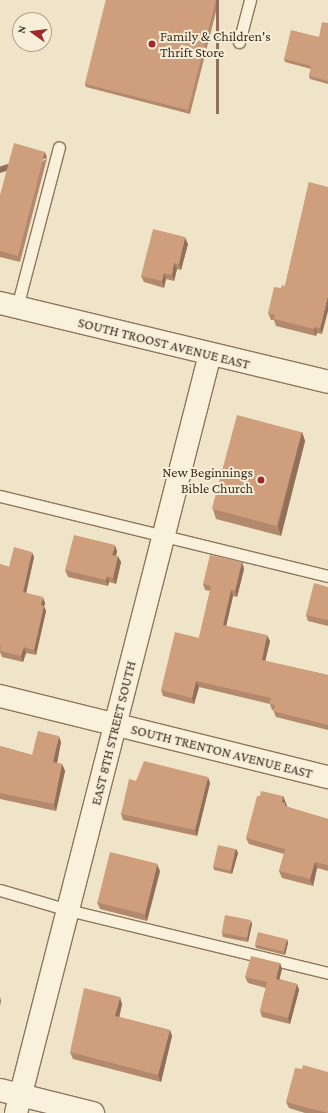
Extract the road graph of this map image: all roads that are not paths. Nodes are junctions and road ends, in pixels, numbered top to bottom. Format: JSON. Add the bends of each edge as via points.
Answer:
{"nodes":[{"id":1,"x":250,"y":0,"type":"edge"},
{"id":2,"x":239,"y":42,"type":"dead end"},
{"id":3,"x":59,"y":147,"type":"dead end"},
{"id":4,"x":9,"y":305,"type":"edge"},
{"id":5,"x":210,"y":354,"type":"junction"},
{"id":6,"x":328,"y":382,"type":"edge"},
{"id":7,"x":0,"y":496,"type":"edge"},
{"id":8,"x":164,"y":535,"type":"junction"},
{"id":9,"x":328,"y":576,"type":"edge"},
{"id":10,"x":0,"y":696,"type":"edge"},
{"id":11,"x":115,"y":724,"type":"junction"},
{"id":12,"x":328,"y":777,"type":"edge"},
{"id":13,"x":0,"y":890,"type":"edge"},
{"id":14,"x":68,"y":910,"type":"junction"},
{"id":15,"x":328,"y":973,"type":"edge"},
{"id":16,"x":0,"y":1090,"type":"edge"},
{"id":17,"x":19,"y":1104,"type":"edge"},
{"id":18,"x":93,"y":1113,"type":"edge"}],
"edges":[{"from":1,"to":2,"type":"lane"},
{"from":3,"to":4,"type":"lane"},
{"from":4,"to":5,"type":"street","name":"SOUTH TROOST AVENUE EAST"},
{"from":5,"to":6,"type":"street","name":"SOUTH TROOST AVENUE EAST"},
{"from":5,"to":8,"type":"street","name":"EAST 8TH STREET SOUTH"},
{"from":7,"to":8,"type":"lane"},
{"from":8,"to":9,"type":"lane"},
{"from":8,"to":11,"type":"street","name":"EAST 8TH STREET SOUTH"},
{"from":10,"to":11,"type":"street","name":"SOUTH TRENTON AVENUE EAST"},
{"from":11,"to":12,"type":"street","name":"SOUTH TRENTON AVENUE EAST"},
{"from":11,"to":14,"type":"street","name":"EAST 8TH STREET SOUTH"},
{"from":13,"to":14,"type":"lane"},
{"from":14,"to":15,"type":"lane"},
{"from":14,"to":17,"type":"street","name":"EAST 8TH STREET SOUTH"},
{"from":16,"to":17,"type":"street"},
{"from":17,"to":18,"type":"street"}]}
